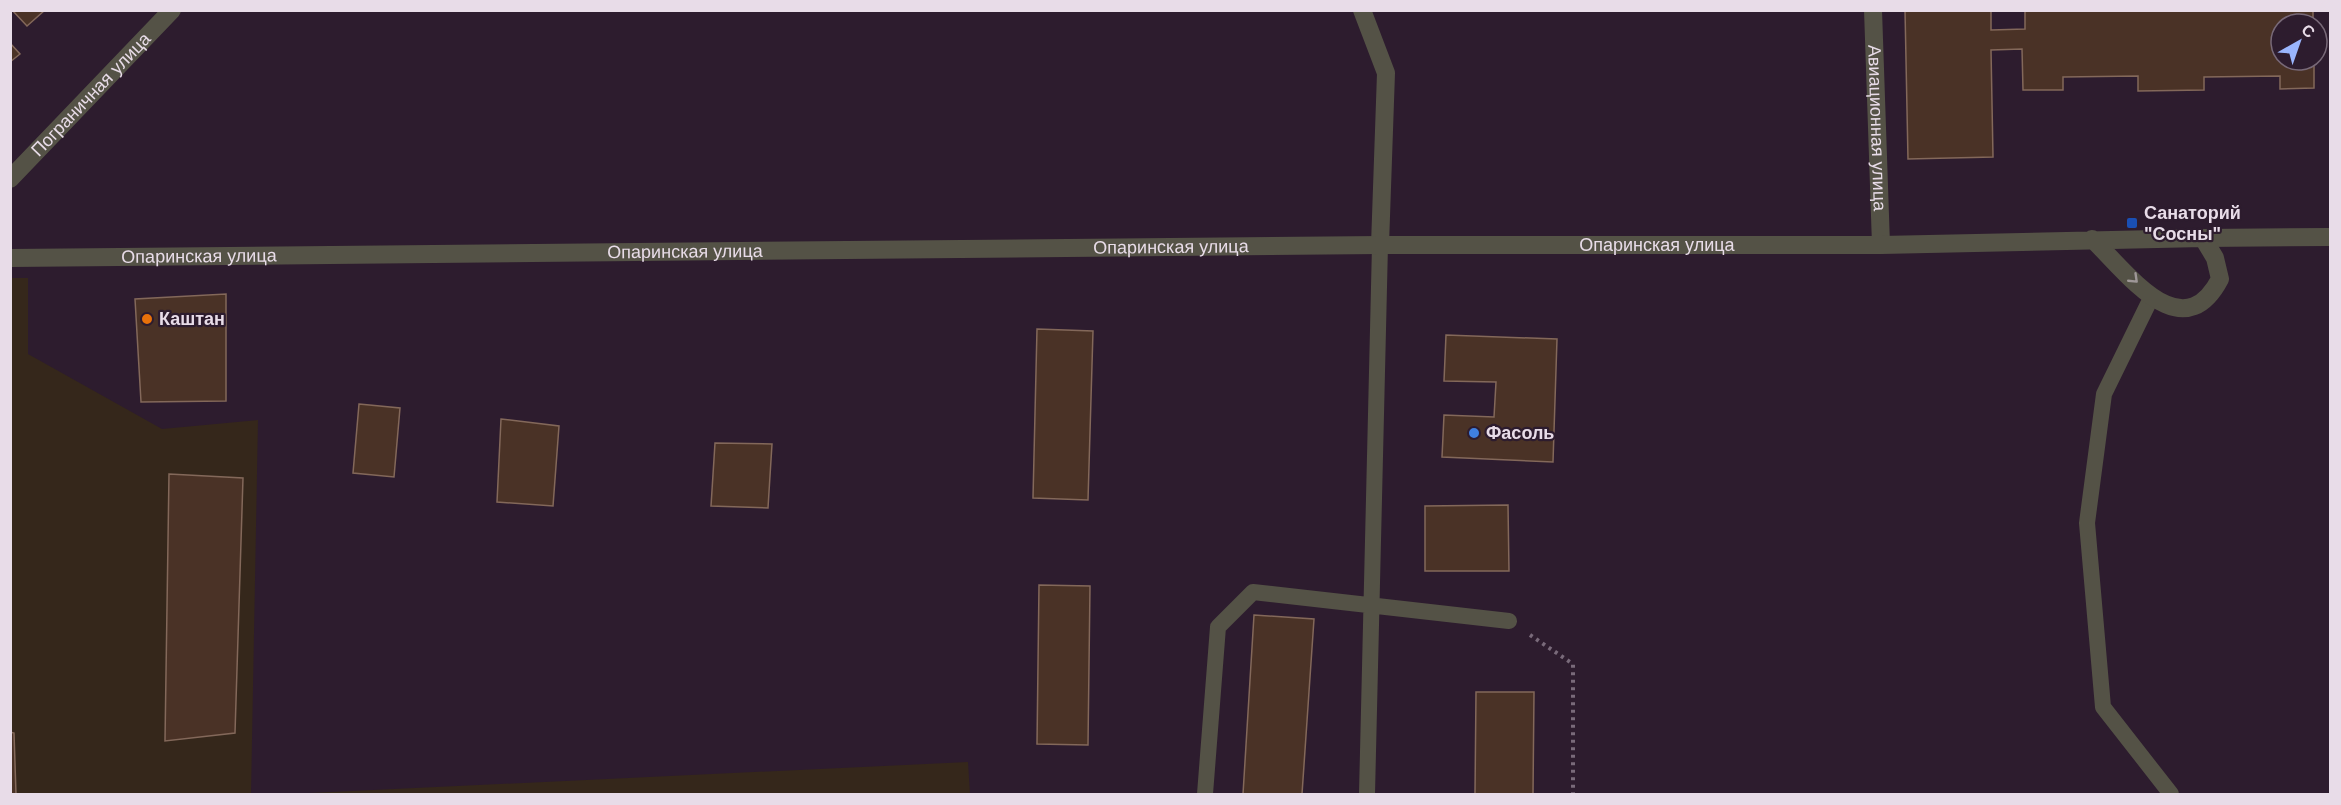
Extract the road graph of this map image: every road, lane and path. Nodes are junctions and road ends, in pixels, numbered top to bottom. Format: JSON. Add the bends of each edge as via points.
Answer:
{"nodes":[{"id":1,"x":172,"y":10,"type":"edge"},
{"id":2,"x":1362,"y":10,"type":"edge"},
{"id":3,"x":1873,"y":10,"type":"edge"},
{"id":4,"x":10,"y":179,"type":"edge"},
{"id":5,"x":2331,"y":237,"type":"edge"},
{"id":6,"x":2203,"y":238,"type":"junction"},
{"id":7,"x":2092,"y":239,"type":"junction"},
{"id":8,"x":1380,"y":245,"type":"junction"},
{"id":9,"x":1881,"y":245,"type":"junction"},
{"id":10,"x":10,"y":258,"type":"edge"},
{"id":11,"x":2152,"y":296,"type":"junction"},
{"id":12,"x":1371,"y":606,"type":"junction"},
{"id":13,"x":1509,"y":621,"type":"joint"},
{"id":14,"x":1205,"y":795,"type":"edge"},
{"id":15,"x":1366,"y":795,"type":"edge"},
{"id":16,"x":1573,"y":795,"type":"edge"},
{"id":17,"x":2171,"y":795,"type":"edge"}],
"edges":[{"from":1,"to":4,"type":"street","name":"Пограничная улица"},
{"from":2,"to":8,"type":"street","via":[[1386,73]]},
{"from":3,"to":9,"type":"street","name":"Авиационная улица"},
{"from":5,"to":6,"type":"street","name":"Опаринская улица"},
{"from":6,"to":7,"type":"street","name":"Опаринская улица"},
{"from":6,"to":11,"type":"street","via":[[2215,258],[2220,279],[2210,297],[2195,308],[2172,308]]},
{"from":7,"to":9,"type":"street","name":"Опаринская улица"},
{"from":7,"to":11,"type":"street","one_way":true},
{"from":8,"to":9,"type":"street","name":"Опаринская улица"},
{"from":8,"to":10,"type":"street","name":"Опаринская улица"},
{"from":8,"to":12,"type":"lane"},
{"from":11,"to":17,"type":"lane","via":[[2104,394],[2087,523],[2103,707]]},
{"from":12,"to":13,"type":"lane"},
{"from":12,"to":14,"type":"lane","via":[[1253,592],[1218,627]]},
{"from":12,"to":15,"type":"lane"},
{"from":13,"to":16,"type":"path","via":[[1573,664]]}]}
